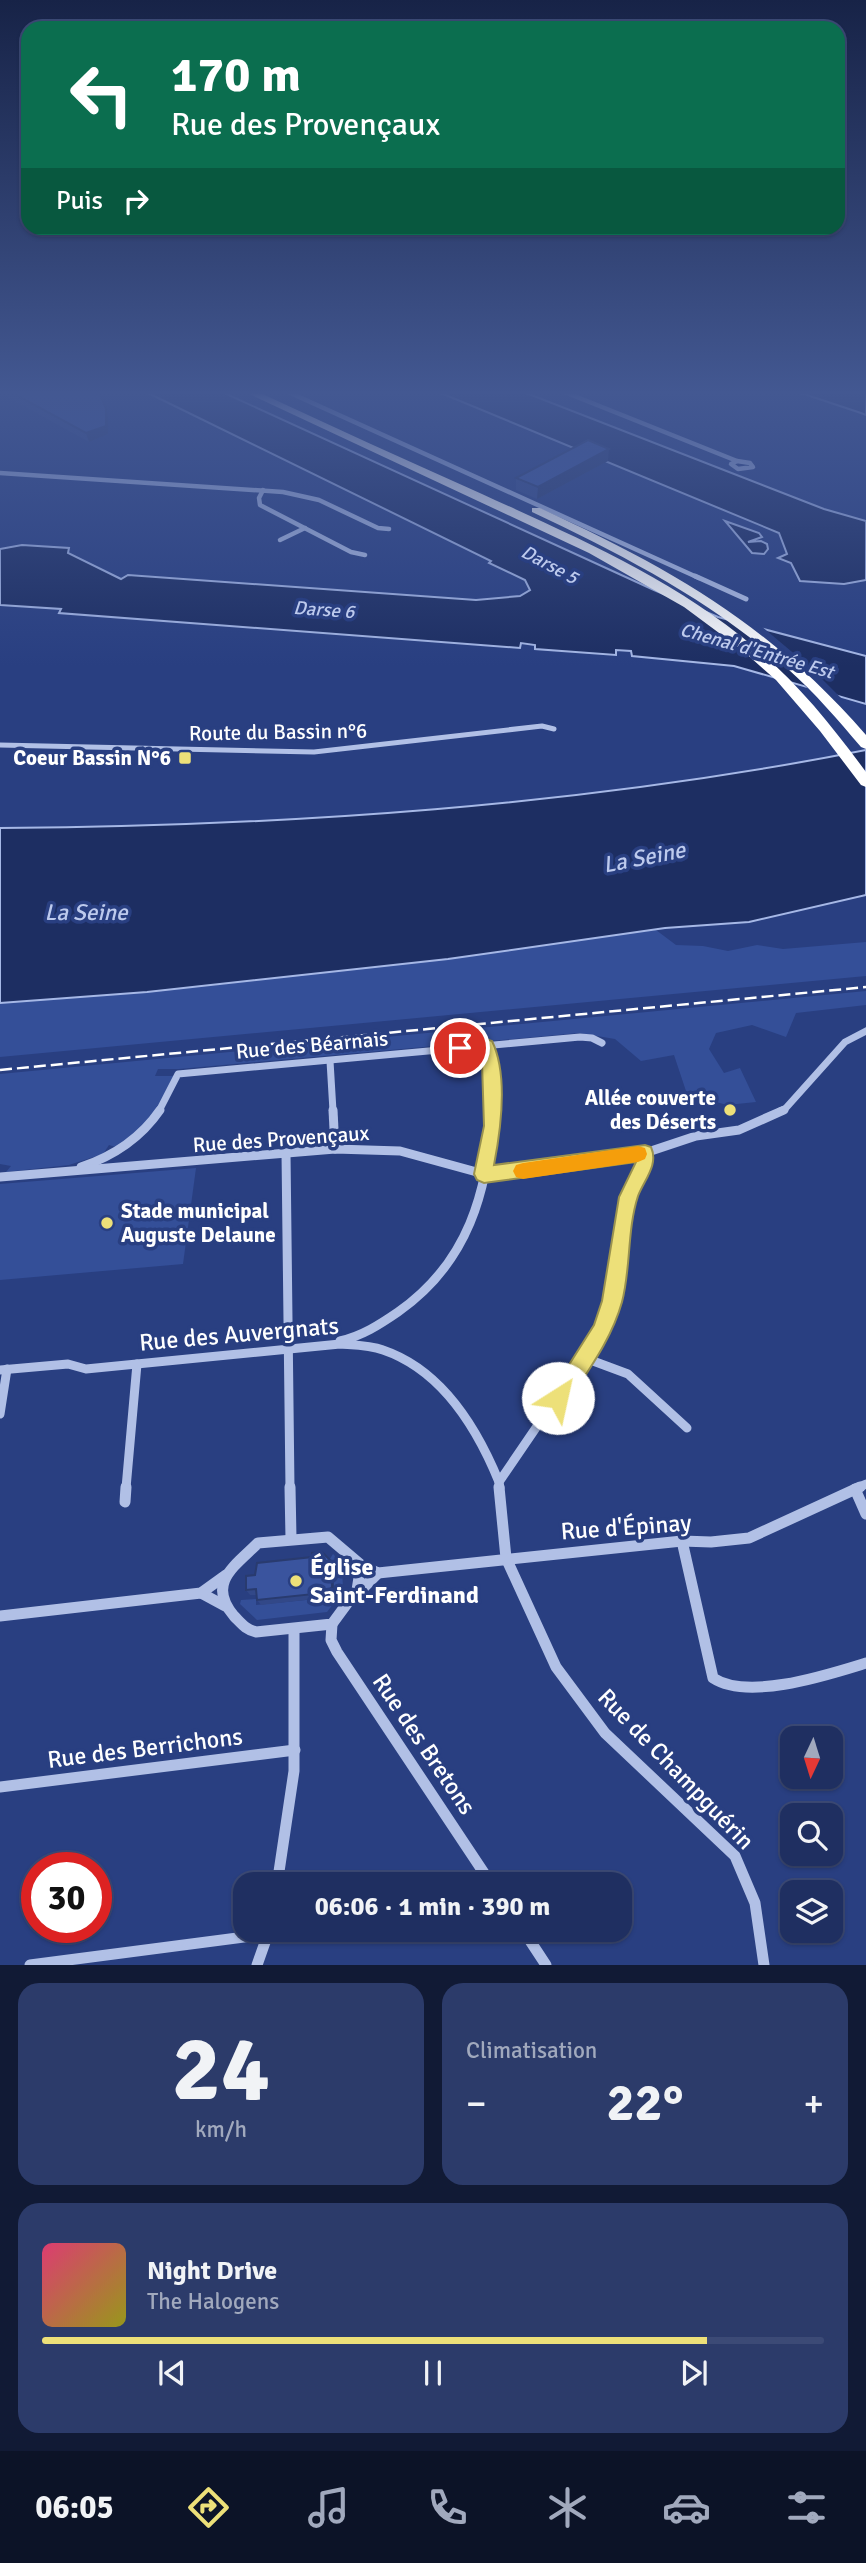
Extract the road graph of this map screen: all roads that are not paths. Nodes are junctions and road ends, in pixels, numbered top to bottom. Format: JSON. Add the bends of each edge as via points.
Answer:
{"nodes":[{"id":1,"x":150,"y":483,"type":"edge"},
{"id":2,"x":447,"y":483,"type":"edge"},
{"id":3,"x":475,"y":483,"type":"edge"},
{"id":4,"x":488,"y":483,"type":"edge"},
{"id":5,"x":263,"y":490,"type":"junction"},
{"id":6,"x":305,"y":528,"type":"junction"},
{"id":7,"x":389,"y":530,"type":"dead end"},
{"id":8,"x":280,"y":540,"type":"dead end"},
{"id":9,"x":365,"y":555,"type":"dead end"},
{"id":10,"x":746,"y":600,"type":"dead end"},
{"id":11,"x":554,"y":729,"type":"dead end"},
{"id":12,"x":866,"y":744,"type":"edge"},
{"id":13,"x":0,"y":745,"type":"edge"},
{"id":14,"x":866,"y":782,"type":"edge"},
{"id":15,"x":866,"y":1031,"type":"edge"},
{"id":16,"x":601,"y":1043,"type":"dead end"},
{"id":17,"x":486,"y":1045,"type":"junction"},
{"id":18,"x":330,"y":1061,"type":"junction"},
{"id":19,"x":335,"y":1149,"type":"junction"},
{"id":20,"x":286,"y":1153,"type":"junction"},
{"id":21,"x":645,"y":1153,"type":"junction"},
{"id":22,"x":67,"y":1171,"type":"junction"},
{"id":23,"x":484,"y":1174,"type":"junction"},
{"id":24,"x":0,"y":1177,"type":"edge"},
{"id":25,"x":312,"y":1347,"type":"junction"},
{"id":26,"x":289,"y":1350,"type":"junction"},
{"id":27,"x":585,"y":1358,"type":"junction"},
{"id":28,"x":137,"y":1364,"type":"junction"},
{"id":29,"x":4,"y":1370,"type":"edge"},
{"id":30,"x":0,"y":1414,"type":"edge"},
{"id":31,"x":687,"y":1428,"type":"dead end"},
{"id":32,"x":499,"y":1482,"type":"junction"},
{"id":33,"x":866,"y":1484,"type":"edge"},
{"id":34,"x":855,"y":1489,"type":"junction"},
{"id":35,"x":125,"y":1502,"type":"dead end"},
{"id":36,"x":866,"y":1514,"type":"edge"},
{"id":37,"x":291,"y":1538,"type":"junction"},
{"id":38,"x":682,"y":1541,"type":"junction"},
{"id":39,"x":506,"y":1558,"type":"junction"},
{"id":40,"x":361,"y":1564,"type":"junction"},
{"id":41,"x":378,"y":1573,"type":"junction"},
{"id":42,"x":227,"y":1574,"type":"junction"},
{"id":43,"x":201,"y":1593,"type":"junction"},
{"id":44,"x":355,"y":1595,"type":"junction"},
{"id":45,"x":226,"y":1606,"type":"junction"},
{"id":46,"x":0,"y":1616,"type":"edge"},
{"id":47,"x":332,"y":1624,"type":"junction"},
{"id":48,"x":294,"y":1629,"type":"junction"},
{"id":49,"x":866,"y":1663,"type":"edge"},
{"id":50,"x":295,"y":1750,"type":"junction"},
{"id":51,"x":0,"y":1787,"type":"edge"},
{"id":52,"x":280,"y":1872,"type":"edge"},
{"id":53,"x":483,"y":1872,"type":"edge"},
{"id":54,"x":233,"y":1937,"type":"edge"},
{"id":55,"x":265,"y":1942,"type":"edge"},
{"id":56,"x":531,"y":1942,"type":"edge"},
{"id":57,"x":30,"y":1965,"type":"edge"},
{"id":58,"x":257,"y":1965,"type":"edge"},
{"id":59,"x":546,"y":1965,"type":"edge"},
{"id":60,"x":764,"y":1965,"type":"edge"}],
"edges":[{"from":1,"to":5,"type":"street"},
{"from":2,"to":14,"type":"highway","via":[[664,588],[712,619],[791,687]]},
{"from":3,"to":12,"type":"highway","via":[[686,585],[727,611],[815,684]]},
{"from":4,"to":10,"type":"street"},
{"from":5,"to":6,"type":"street","via":[[260,505]]},
{"from":5,"to":7,"type":"street","via":[[319,500]]},
{"from":6,"to":8,"type":"street"},
{"from":6,"to":9,"type":"street"},
{"from":11,"to":13,"type":"street","name":"Route du Bassin n°6","via":[[542,726],[314,752]]},
{"from":15,"to":21,"type":"street","name":"Rue des Provençaux","via":[[845,1042],[785,1110],[739,1130],[696,1136]]},
{"from":16,"to":17,"type":"street","name":"Rue des Béarnais","via":[[580,1037]]},
{"from":17,"to":18,"type":"street","name":"Rue des Béarnais"},
{"from":17,"to":23,"type":"street","via":[[494,1103]]},
{"from":18,"to":19,"type":"street"},
{"from":18,"to":22,"type":"street","name":"Rue des Béarnais","via":[[178,1074],[161,1111],[140,1136],[107,1157]]},
{"from":19,"to":20,"type":"street","name":"Rue des Provençaux"},
{"from":19,"to":23,"type":"street","name":"Rue des Provençaux","via":[[400,1151]]},
{"from":20,"to":22,"type":"street","name":"Rue des Provençaux"},
{"from":20,"to":26,"type":"street"},
{"from":21,"to":23,"type":"street","name":"Rue des Provençaux"},
{"from":21,"to":27,"type":"street","via":[[629,1197],[612,1301],[602,1331]]},
{"from":22,"to":24,"type":"street","name":"Rue des Provençaux"},
{"from":23,"to":25,"type":"street","via":[[475,1216],[464,1239],[421,1297],[368,1333]]},
{"from":25,"to":26,"type":"street","name":"Rue des Auvergnats"},
{"from":25,"to":32,"type":"street","name":"Rue des Auvergnats","via":[[380,1348],[419,1370],[463,1410]]},
{"from":26,"to":28,"type":"street","name":"Rue des Auvergnats"},
{"from":26,"to":37,"type":"street"},
{"from":27,"to":31,"type":"street","via":[[628,1374]]},
{"from":27,"to":32,"type":"street"},
{"from":28,"to":29,"type":"street","name":"Rue des Auvergnats"},
{"from":28,"to":35,"type":"street"},
{"from":29,"to":30,"type":"street"},
{"from":32,"to":39,"type":"street","name":"Rue de Champguérin"},
{"from":33,"to":34,"type":"street","name":"Rue d'Épinay"},
{"from":34,"to":36,"type":"street"},
{"from":34,"to":38,"type":"street","name":"Rue d'Épinay","via":[[748,1538]]},
{"from":37,"to":40,"type":"street","via":[[328,1537]]},
{"from":37,"to":42,"type":"street","via":[[254,1545]]},
{"from":38,"to":39,"type":"street","name":"Rue d'Épinay"},
{"from":38,"to":49,"type":"street","via":[[713,1678],[736,1688],[810,1680]]},
{"from":39,"to":41,"type":"street","name":"Rue d'Épinay"},
{"from":39,"to":60,"type":"street","name":"Rue de Champguérin","via":[[556,1667],[605,1733],[736,1856],[755,1903]]},
{"from":40,"to":41,"type":"street"},
{"from":40,"to":44,"type":"street"},
{"from":41,"to":44,"type":"street"},
{"from":42,"to":43,"type":"street"},
{"from":42,"to":45,"type":"street","via":[[221,1588]]},
{"from":43,"to":45,"type":"street"},
{"from":43,"to":46,"type":"street"},
{"from":44,"to":47,"type":"street"},
{"from":45,"to":48,"type":"street","via":[[246,1629]]},
{"from":47,"to":48,"type":"street"},
{"from":47,"to":53,"type":"street","name":"Rue des Bretons","via":[[331,1640],[337,1652]]},
{"from":48,"to":50,"type":"street"},
{"from":50,"to":51,"type":"street","name":"Rue des Berrichons"},
{"from":50,"to":52,"type":"street"},
{"from":54,"to":57,"type":"street"},
{"from":55,"to":58,"type":"street"},
{"from":56,"to":59,"type":"street"}]}
